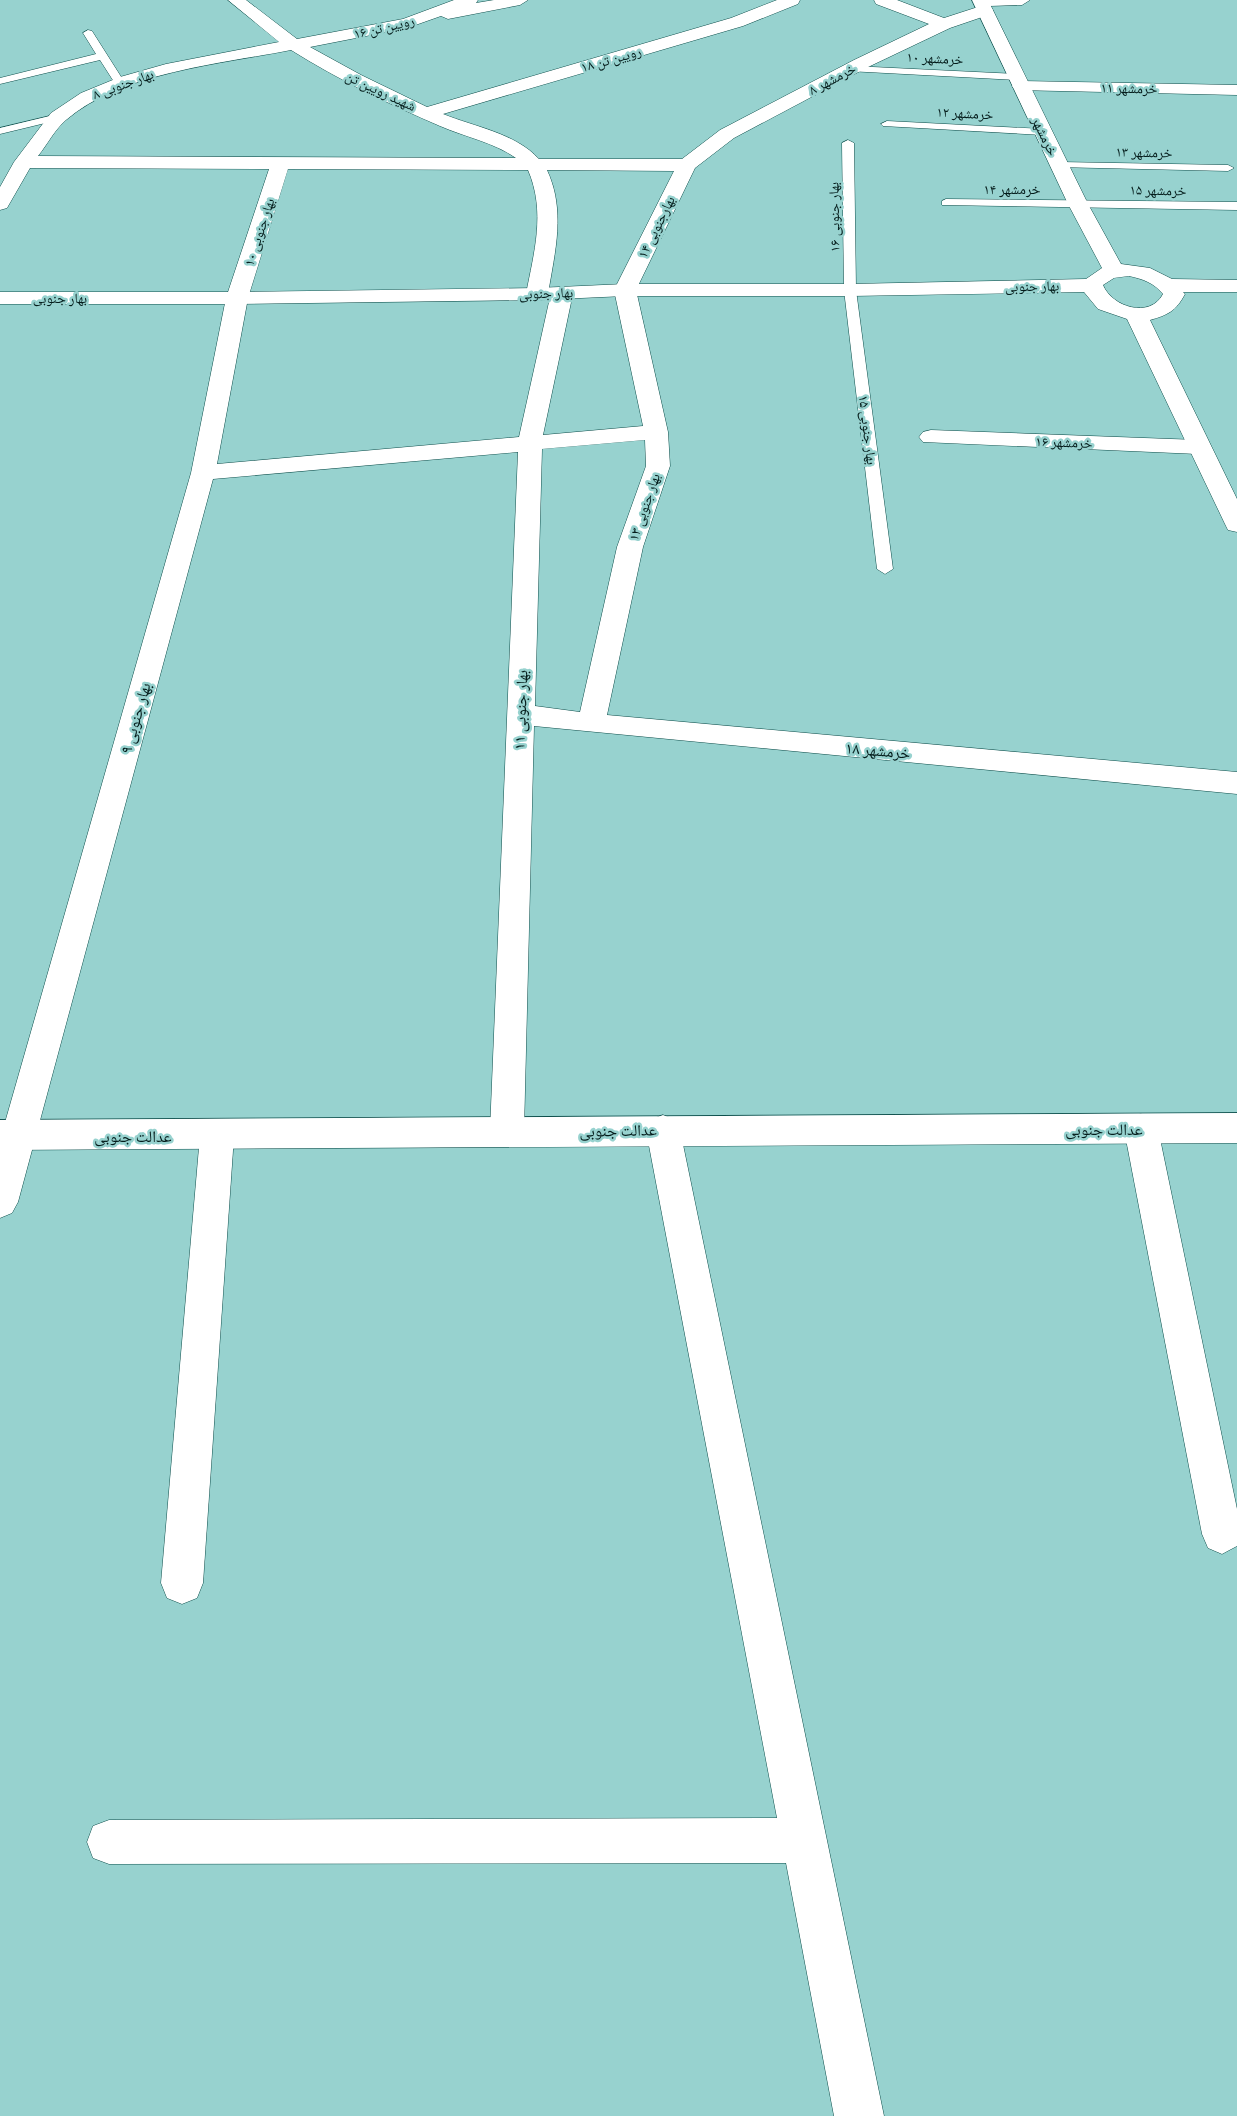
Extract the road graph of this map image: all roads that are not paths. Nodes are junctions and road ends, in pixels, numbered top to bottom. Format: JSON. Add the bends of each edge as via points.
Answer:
{"nodes":[{"id":1,"x":236,"y":0,"type":"edge"},
{"id":2,"x":470,"y":0,"type":"edge"},
{"id":3,"x":520,"y":0,"type":"edge"},
{"id":4,"x":792,"y":0,"type":"edge"},
{"id":5,"x":882,"y":0,"type":"edge"},
{"id":6,"x":1022,"y":0,"type":"edge"},
{"id":7,"x":982,"y":4,"type":"edge"},
{"id":8,"x":407,"y":22,"type":"junction"},
{"id":9,"x":944,"y":24,"type":"junction"},
{"id":10,"x":88,"y":33,"type":"dead end"},
{"id":11,"x":296,"y":46,"type":"junction"},
{"id":12,"x":103,"y":56,"type":"junction"},
{"id":13,"x":852,"y":69,"type":"junction"},
{"id":14,"x":0,"y":81,"type":"edge"},
{"id":15,"x":1019,"y":81,"type":"junction"},
{"id":16,"x":120,"y":83,"type":"junction"},
{"id":17,"x":1237,"y":90,"type":"edge"},
{"id":18,"x":427,"y":113,"type":"junction"},
{"id":19,"x":58,"y":117,"type":"junction"},
{"id":20,"x":886,"y":124,"type":"dead end"},
{"id":21,"x":0,"y":131,"type":"edge"},
{"id":22,"x":1043,"y":132,"type":"junction"},
{"id":23,"x":848,"y":143,"type":"dead end"},
{"id":24,"x":24,"y":162,"type":"junction"},
{"id":25,"x":280,"y":165,"type":"junction"},
{"id":26,"x":687,"y":165,"type":"junction"},
{"id":27,"x":1059,"y":165,"type":"junction"},
{"id":28,"x":536,"y":166,"type":"junction"},
{"id":29,"x":1228,"y":168,"type":"dead end"},
{"id":30,"x":946,"y":203,"type":"dead end"},
{"id":31,"x":0,"y":204,"type":"edge"},
{"id":32,"x":1078,"y":204,"type":"junction"},
{"id":33,"x":1237,"y":206,"type":"edge"},
{"id":34,"x":1114,"y":271,"type":"junction"},
{"id":35,"x":1092,"y":285,"type":"junction"},
{"id":36,"x":1168,"y":285,"type":"junction"},
{"id":37,"x":1237,"y":286,"type":"edge"},
{"id":38,"x":625,"y":290,"type":"junction"},
{"id":39,"x":850,"y":290,"type":"junction"},
{"id":40,"x":550,"y":293,"type":"junction"},
{"id":41,"x":0,"y":298,"type":"edge"},
{"id":42,"x":237,"y":298,"type":"junction"},
{"id":43,"x":1136,"y":314,"type":"junction"},
{"id":44,"x":656,"y":432,"type":"junction"},
{"id":45,"x":931,"y":437,"type":"dead end"},
{"id":46,"x":530,"y":442,"type":"junction"},
{"id":47,"x":1198,"y":447,"type":"junction"},
{"id":48,"x":203,"y":473,"type":"junction"},
{"id":49,"x":1237,"y":524,"type":"edge"},
{"id":50,"x":885,"y":569,"type":"dead end"},
{"id":51,"x":519,"y":714,"type":"junction"},
{"id":52,"x":591,"y":723,"type":"junction"},
{"id":53,"x":1237,"y":783,"type":"edge"},
{"id":54,"x":1237,"y":1128,"type":"edge"},
{"id":55,"x":1141,"y":1129,"type":"junction"},
{"id":56,"x":663,"y":1130,"type":"junction"},
{"id":57,"x":507,"y":1131,"type":"junction"},
{"id":58,"x":9,"y":1135,"type":"edge"},
{"id":59,"x":217,"y":1136,"type":"junction"},
{"id":60,"x":0,"y":1202,"type":"edge"},
{"id":61,"x":1222,"y":1534,"type":"dead end"},
{"id":62,"x":182,"y":1584,"type":"dead end"},
{"id":63,"x":806,"y":1840,"type":"junction"},
{"id":64,"x":110,"y":1842,"type":"dead end"},
{"id":65,"x":859,"y":2116,"type":"edge"}],
"edges":[{"from":1,"to":11,"type":"street","name":"شهید رویین تن"},
{"from":2,"to":8,"type":"street","name":"رویین تن ۱۶"},
{"from":3,"to":8,"type":"street"},
{"from":4,"to":18,"type":"street","name":"رویین تن ۱۸","via":[[737,22]]},
{"from":5,"to":9,"type":"street"},
{"from":6,"to":7,"type":"street","name":"خرمشهر ۸"},
{"from":7,"to":9,"type":"street","name":"خرمشهر ۸"},
{"from":7,"to":15,"type":"street","name":"خرمشهر"},
{"from":8,"to":11,"type":"street","name":"رویین تن ۱۶"},
{"from":9,"to":13,"type":"street","name":"خرمشهر ۸"},
{"from":10,"to":12,"type":"lane"},
{"from":11,"to":16,"type":"street","name":"بهار جنوبی ۸","via":[[172,68]]},
{"from":11,"to":18,"type":"street","name":"شهید رویین تن","via":[[362,85]]},
{"from":12,"to":14,"type":"lane"},
{"from":12,"to":16,"type":"lane"},
{"from":13,"to":15,"type":"lane","name":"خرمشهر ۱۰"},
{"from":13,"to":26,"type":"street","name":"خرمشهر ۸","via":[[727,134]]},
{"from":15,"to":17,"type":"street","name":"خرمشهر ۱۱"},
{"from":15,"to":22,"type":"street","name":"خرمشهر"},
{"from":16,"to":19,"type":"street","name":"بهار جنوبی ۸","via":[[87,97]]},
{"from":18,"to":28,"type":"street","name":"شهید رویین تن","via":[[500,142]]},
{"from":19,"to":21,"type":"lane"},
{"from":19,"to":24,"type":"street","name":"بهار جنوبی ۸"},
{"from":20,"to":22,"type":"lane","name":"خرمشهر ۱۲"},
{"from":22,"to":27,"type":"street","name":"خرمشهر"},
{"from":23,"to":39,"type":"lane","name":"بهار جنوبی ۱۶"},
{"from":24,"to":25,"type":"street"},
{"from":24,"to":31,"type":"street","name":"بهار جنوبی ۸"},
{"from":25,"to":28,"type":"street"},
{"from":25,"to":42,"type":"street","name":"بهار جنوبی ۱۰"},
{"from":26,"to":28,"type":"street"},
{"from":26,"to":38,"type":"street","name":"بهارجنوبی ۱۴"},
{"from":27,"to":29,"type":"lane","name":"خرمشهر ۱۳"},
{"from":27,"to":32,"type":"street","name":"خرمشهر"},
{"from":28,"to":40,"type":"street","name":"بهار جنوبی ۱۱","via":[[546,188],[550,215]]},
{"from":30,"to":32,"type":"lane","name":"خرمشهر ۱۴"},
{"from":32,"to":33,"type":"lane","name":"خرمشهر ۱۵"},
{"from":32,"to":34,"type":"street","name":"خرمشهر"},
{"from":34,"to":35,"type":"street","via":[[1103,274]]},
{"from":34,"to":36,"type":"street","via":[[1145,273]]},
{"from":35,"to":39,"type":"street","name":"بهار جنوبی"},
{"from":35,"to":43,"type":"street","via":[[1103,303]]},
{"from":36,"to":37,"type":"street"},
{"from":36,"to":43,"type":"street","via":[[1172,302],[1164,309]]},
{"from":38,"to":39,"type":"street","name":"بهار جنوبی"},
{"from":38,"to":40,"type":"street","name":"بهار جنوبی"},
{"from":38,"to":44,"type":"street","name":"بهار جنوبی ۱۳"},
{"from":39,"to":50,"type":"lane","name":"بهار جنوبی ۱۵"},
{"from":40,"to":42,"type":"street","name":"بهار جنوبی"},
{"from":40,"to":46,"type":"street","name":"بهار جنوبی ۱۱"},
{"from":41,"to":42,"type":"street","name":"بهار جنوبی"},
{"from":42,"to":48,"type":"street","name":"بهار جنوبی ۹"},
{"from":43,"to":47,"type":"street"},
{"from":44,"to":46,"type":"street"},
{"from":44,"to":52,"type":"street","name":"بهار جنوبی ۱۳","via":[[658,466],[630,547]]},
{"from":45,"to":47,"type":"street","name":"خرمشهر ۱۶"},
{"from":46,"to":48,"type":"street"},
{"from":46,"to":51,"type":"street","name":"بهار جنوبی ۱۱"},
{"from":47,"to":49,"type":"street"},
{"from":48,"to":58,"type":"street","name":"بهار جنوبی ۹"},
{"from":51,"to":52,"type":"street","name":"خرمشهر ۱۸"},
{"from":51,"to":57,"type":"street","name":"بهار جنوبی ۱۱"},
{"from":52,"to":53,"type":"street","name":"خرمشهر ۱۸"},
{"from":54,"to":55,"type":"street","name":"عدالت جنوبی"},
{"from":55,"to":56,"type":"street","name":"عدالت جنوبی"},
{"from":55,"to":61,"type":"street"},
{"from":56,"to":57,"type":"street","name":"عدالت جنوبی"},
{"from":56,"to":63,"type":"street"},
{"from":57,"to":59,"type":"street","name":"عدالت جنوبی"},
{"from":58,"to":59,"type":"street","name":"عدالت جنوبی"},
{"from":58,"to":60,"type":"street","name":"بهار جنوبی ۹"},
{"from":59,"to":62,"type":"street"},
{"from":63,"to":64,"type":"street"},
{"from":63,"to":65,"type":"street"}]}
